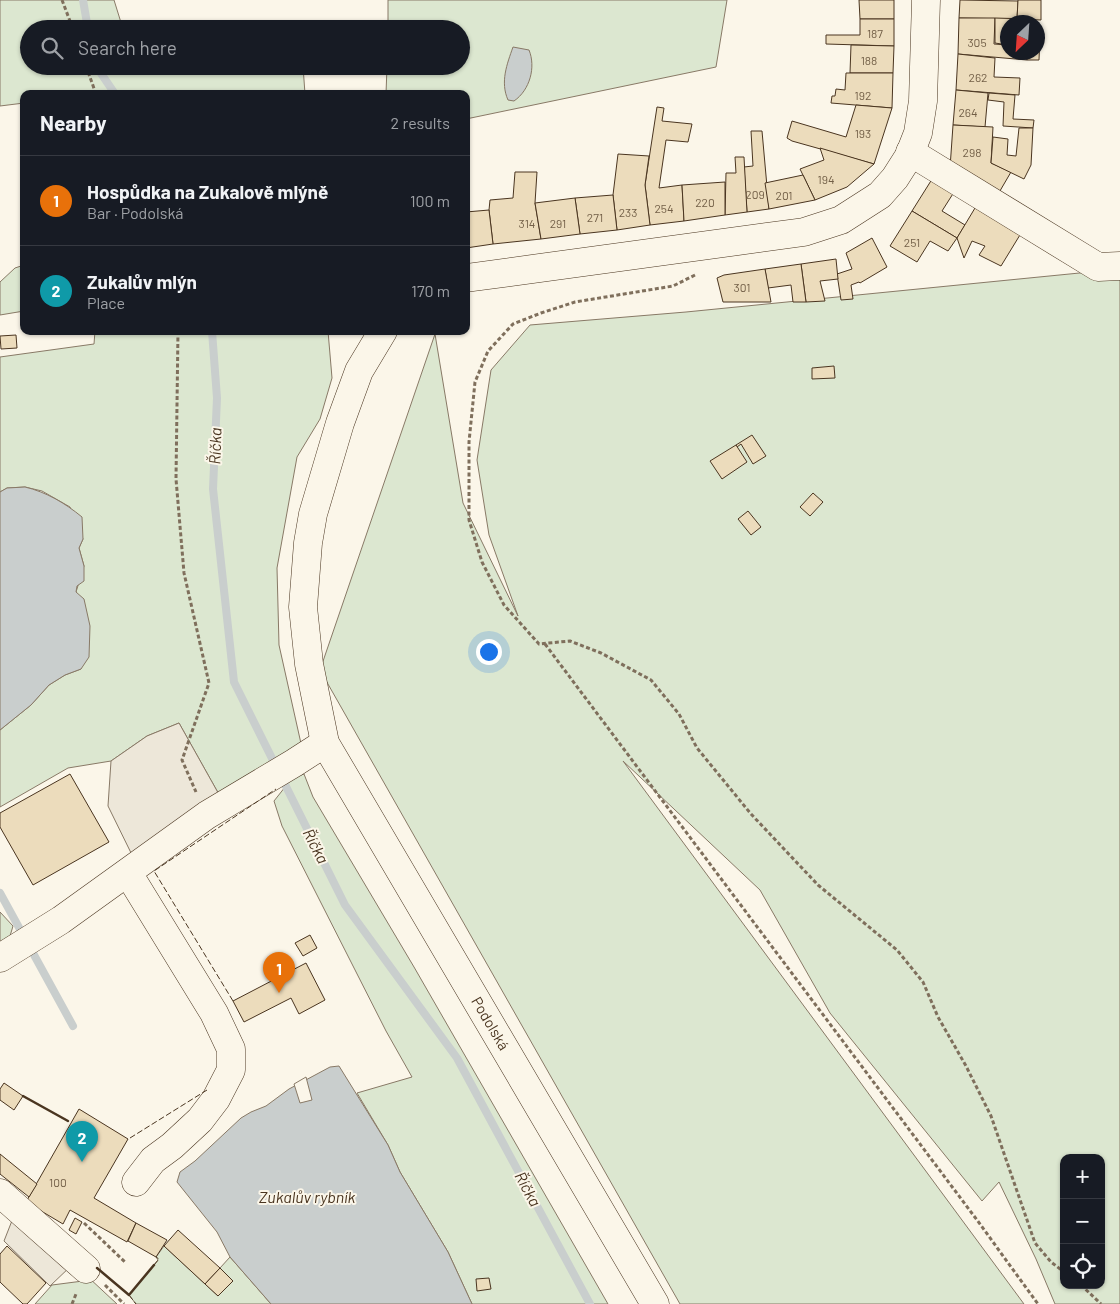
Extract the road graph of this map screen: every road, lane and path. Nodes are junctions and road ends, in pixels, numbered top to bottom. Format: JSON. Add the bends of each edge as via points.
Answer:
{"nodes":[{"id":1,"x":62,"y":0,"type":"edge"},
{"id":2,"x":926,"y":0,"type":"edge"},
{"id":3,"x":70,"y":20,"type":"edge"},
{"id":4,"x":89,"y":75,"type":"edge"},
{"id":5,"x":95,"y":90,"type":"edge"},
{"id":6,"x":910,"y":152,"type":"junction"},
{"id":7,"x":1120,"y":266,"type":"edge"},
{"id":8,"x":470,"y":277,"type":"edge"},
{"id":9,"x":659,"y":288,"type":"dead end"},
{"id":10,"x":178,"y":335,"type":"edge"},
{"id":11,"x":382,"y":335,"type":"edge"},
{"id":12,"x":544,"y":644,"type":"junction"},
{"id":13,"x":324,"y":743,"type":"junction"},
{"id":14,"x":207,"y":815,"type":"junction"},
{"id":15,"x":128,"y":873,"type":"junction"},
{"id":16,"x":17,"y":947,"type":"edge"},
{"id":17,"x":136,"y":1182,"type":"dead end"},
{"id":18,"x":0,"y":1193,"type":"edge"},
{"id":19,"x":84,"y":1223,"type":"dead end"},
{"id":20,"x":125,"y":1262,"type":"dead end"},
{"id":21,"x":86,"y":1269,"type":"dead end"},
{"id":22,"x":1060,"y":1269,"type":"edge"},
{"id":23,"x":1085,"y":1289,"type":"edge"},
{"id":24,"x":655,"y":1304,"type":"edge"},
{"id":25,"x":1038,"y":1304,"type":"edge"},
{"id":26,"x":1101,"y":1304,"type":"edge"}],
"edges":[{"from":1,"to":3,"type":"path"},
{"from":2,"to":6,"type":"street","via":[[923,101],[918,133]]},
{"from":4,"to":5,"type":"path"},
{"from":6,"to":7,"type":"street","via":[[1098,267]]},
{"from":6,"to":8,"type":"street","via":[[895,178],[880,195],[841,220],[804,232]]},
{"from":9,"to":12,"type":"path","via":[[575,302],[513,324],[488,351],[476,382],[469,442],[470,520],[482,562],[504,606],[539,644]]},
{"from":10,"to":14,"type":"path","via":[[176,479],[184,574],[210,683],[182,760]]},
{"from":11,"to":13,"type":"street","name":"Podolská","via":[[359,371],[340,423],[308,542],[302,607]]},
{"from":12,"to":22,"type":"path","via":[[570,641],[601,652],[651,680],[679,714],[697,748],[751,814],[818,885],[897,950],[923,982],[991,1116],[1035,1243]]},
{"from":12,"to":25,"type":"path"},
{"from":13,"to":14,"type":"street"},
{"from":13,"to":24,"type":"street","name":"Podolská"},
{"from":14,"to":15,"type":"street"},
{"from":15,"to":16,"type":"street"},
{"from":15,"to":17,"type":"street","via":[[214,1013],[231,1049],[232,1070],[200,1120],[153,1160]]},
{"from":18,"to":21,"type":"street"},
{"from":19,"to":20,"type":"path"},
{"from":23,"to":26,"type":"path"}]}
